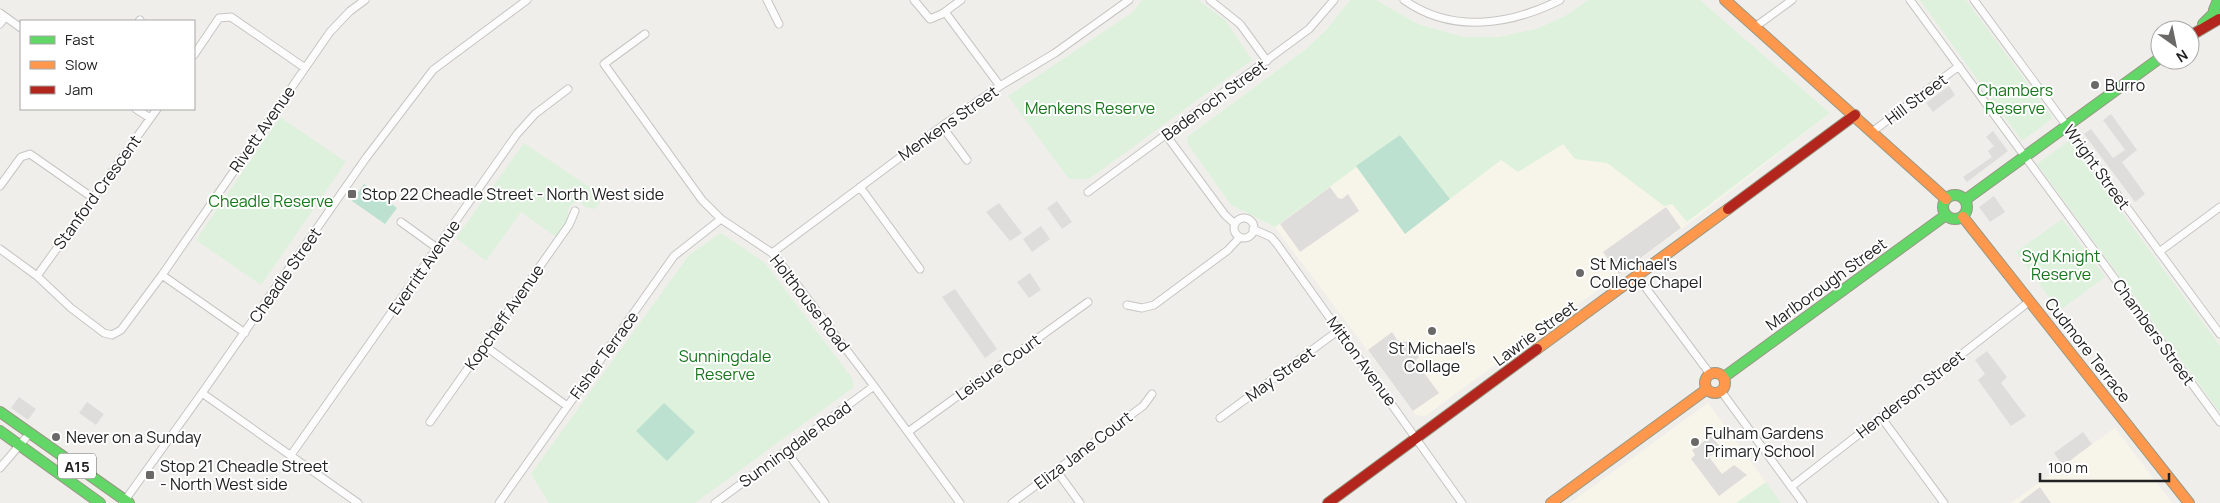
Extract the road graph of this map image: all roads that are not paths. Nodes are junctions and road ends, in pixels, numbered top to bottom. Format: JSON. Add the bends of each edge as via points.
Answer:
{"nodes":[{"id":1,"x":365,"y":0,"type":"edge"},
{"id":2,"x":767,"y":0,"type":"edge"},
{"id":3,"x":914,"y":0,"type":"edge"},
{"id":4,"x":961,"y":0,"type":"edge"},
{"id":5,"x":1129,"y":0,"type":"edge"},
{"id":6,"x":1210,"y":0,"type":"edge"},
{"id":7,"x":1334,"y":0,"type":"edge"},
{"id":8,"x":1404,"y":0,"type":"edge"},
{"id":9,"x":1560,"y":0,"type":"edge"},
{"id":10,"x":1725,"y":0,"type":"edge"},
{"id":11,"x":1792,"y":0,"type":"edge"},
{"id":12,"x":1910,"y":0,"type":"edge"},
{"id":13,"x":1974,"y":0,"type":"edge"},
{"id":14,"x":524,"y":1,"type":"edge"},
{"id":15,"x":2217,"y":9,"type":"edge"},
{"id":16,"x":945,"y":12,"type":"junction"},
{"id":17,"x":3,"y":15,"type":"edge"},
{"id":18,"x":0,"y":24,"type":"edge"},
{"id":19,"x":779,"y":24,"type":"dead end"},
{"id":20,"x":20,"y":27,"type":"edge"},
{"id":21,"x":1755,"y":27,"type":"junction"},
{"id":22,"x":2200,"y":27,"type":"edge"},
{"id":23,"x":645,"y":34,"type":"dead end"},
{"id":24,"x":195,"y":53,"type":"edge"},
{"id":25,"x":1267,"y":61,"type":"junction"},
{"id":26,"x":2150,"y":65,"type":"edge"},
{"id":27,"x":1959,"y":66,"type":"junction"},
{"id":28,"x":305,"y":68,"type":"junction"},
{"id":29,"x":1000,"y":86,"type":"junction"},
{"id":30,"x":568,"y":89,"type":"dead end"},
{"id":31,"x":138,"y":110,"type":"edge"},
{"id":32,"x":156,"y":110,"type":"edge"},
{"id":33,"x":1855,"y":115,"type":"junction"},
{"id":34,"x":150,"y":118,"type":"junction"},
{"id":35,"x":942,"y":126,"type":"junction"},
{"id":36,"x":2066,"y":126,"type":"junction"},
{"id":37,"x":1872,"y":132,"type":"junction"},
{"id":38,"x":1166,"y":135,"type":"junction"},
{"id":39,"x":2025,"y":156,"type":"junction"},
{"id":40,"x":967,"y":160,"type":"dead end"},
{"id":41,"x":0,"y":186,"type":"edge"},
{"id":42,"x":860,"y":187,"type":"junction"},
{"id":43,"x":1088,"y":192,"type":"dead end"},
{"id":44,"x":93,"y":198,"type":"junction"},
{"id":45,"x":1946,"y":199,"type":"junction"},
{"id":46,"x":1965,"y":200,"type":"junction"},
{"id":47,"x":2220,"y":207,"type":"edge"},
{"id":48,"x":575,"y":211,"type":"dead end"},
{"id":49,"x":1946,"y":215,"type":"junction"},
{"id":50,"x":1963,"y":216,"type":"junction"},
{"id":51,"x":721,"y":218,"type":"junction"},
{"id":52,"x":400,"y":222,"type":"dead end"},
{"id":53,"x":1235,"y":224,"type":"junction"},
{"id":54,"x":1253,"y":228,"type":"junction"},
{"id":55,"x":1240,"y":237,"type":"junction"},
{"id":56,"x":437,"y":248,"type":"junction"},
{"id":57,"x":0,"y":249,"type":"edge"},
{"id":58,"x":772,"y":252,"type":"junction"},
{"id":59,"x":2159,"y":252,"type":"junction"},
{"id":60,"x":920,"y":269,"type":"dead end"},
{"id":61,"x":162,"y":275,"type":"junction"},
{"id":62,"x":38,"y":276,"type":"junction"},
{"id":63,"x":1637,"y":276,"type":"junction"},
{"id":64,"x":2030,"y":301,"type":"junction"},
{"id":65,"x":1088,"y":302,"type":"dead end"},
{"id":66,"x":1127,"y":305,"type":"dead end"},
{"id":67,"x":1339,"y":330,"type":"junction"},
{"id":68,"x":245,"y":333,"type":"junction"},
{"id":69,"x":2220,"y":334,"type":"edge"},
{"id":70,"x":485,"y":346,"type":"junction"},
{"id":71,"x":1710,"y":374,"type":"junction"},
{"id":72,"x":1724,"y":377,"type":"junction"},
{"id":73,"x":874,"y":386,"type":"junction"},
{"id":74,"x":1707,"y":389,"type":"junction"},
{"id":75,"x":1721,"y":392,"type":"junction"},
{"id":76,"x":202,"y":393,"type":"junction"},
{"id":77,"x":1152,"y":394,"type":"dead end"},
{"id":78,"x":567,"y":406,"type":"junction"},
{"id":79,"x":0,"y":412,"type":"edge"},
{"id":80,"x":1881,"y":417,"type":"junction"},
{"id":81,"x":1220,"y":418,"type":"dead end"},
{"id":82,"x":430,"y":422,"type":"dead end"},
{"id":83,"x":2220,"y":422,"type":"edge"},
{"id":84,"x":0,"y":431,"type":"edge"},
{"id":85,"x":908,"y":432,"type":"junction"},
{"id":86,"x":30,"y":433,"type":"junction"},
{"id":87,"x":1417,"y":438,"type":"junction"},
{"id":88,"x":21,"y":445,"type":"junction"},
{"id":89,"x":786,"y":451,"type":"junction"},
{"id":90,"x":291,"y":455,"type":"junction"},
{"id":91,"x":0,"y":468,"type":"edge"},
{"id":92,"x":1056,"y":470,"type":"junction"},
{"id":93,"x":1791,"y":487,"type":"junction"},
{"id":94,"x":125,"y":502,"type":"edge"},
{"id":95,"x":354,"y":502,"type":"edge"},
{"id":96,"x":100,"y":503,"type":"edge"},
{"id":97,"x":499,"y":503,"type":"edge"},
{"id":98,"x":715,"y":503,"type":"edge"},
{"id":99,"x":825,"y":503,"type":"edge"},
{"id":100,"x":960,"y":503,"type":"edge"},
{"id":101,"x":1012,"y":503,"type":"edge"},
{"id":102,"x":1080,"y":503,"type":"edge"},
{"id":103,"x":1328,"y":503,"type":"edge"},
{"id":104,"x":1462,"y":503,"type":"edge"},
{"id":105,"x":1551,"y":503,"type":"edge"},
{"id":106,"x":1803,"y":503,"type":"edge"},
{"id":107,"x":1944,"y":503,"type":"edge"},
{"id":108,"x":2189,"y":503,"type":"edge"}],
"edges":[{"from":1,"to":28,"type":"street","name":"Rivett Avenue","via":[[339,22]]},
{"from":2,"to":19,"type":"street"},
{"from":3,"to":16,"type":"street","via":[[930,19]]},
{"from":4,"to":16,"type":"street"},
{"from":5,"to":29,"type":"street","name":"Menkens Street","via":[[1055,53]]},
{"from":6,"to":25,"type":"street","via":[[1240,24]]},
{"from":7,"to":25,"type":"street","name":"Badenoch Street","via":[[1309,29]]},
{"from":8,"to":9,"type":"street","via":[[1417,9],[1470,24],[1517,18]]},
{"from":10,"to":21,"type":"street"},
{"from":11,"to":21,"type":"street"},
{"from":12,"to":27,"type":"street","name":"Chambers Street"},
{"from":13,"to":36,"type":"street","name":"Wright Street"},
{"from":14,"to":68,"type":"street","name":"Cheadle Street","via":[[433,70],[422,82]]},
{"from":15,"to":22,"type":"street"},
{"from":16,"to":29,"type":"street"},
{"from":17,"to":18,"type":"street"},
{"from":17,"to":20,"type":"street"},
{"from":21,"to":33,"type":"street"},
{"from":23,"to":51,"type":"street","name":"Holthouse Road","via":[[604,64],[702,200]]},
{"from":24,"to":28,"type":"street","via":[[218,18],[226,16]]},
{"from":25,"to":38,"type":"street","name":"Badenoch Street"},
{"from":26,"to":36,"type":"street"},
{"from":27,"to":37,"type":"street","name":"Hill Street"},
{"from":27,"to":39,"type":"street","name":"Chambers Street"},
{"from":28,"to":61,"type":"street","name":"Rivett Avenue"},
{"from":29,"to":35,"type":"street","name":"Menkens Street"},
{"from":30,"to":56,"type":"street","name":"Everritt Avenue","via":[[535,114],[517,134]]},
{"from":31,"to":34,"type":"street"},
{"from":32,"to":34,"type":"street","name":"Stanford Crescent"},
{"from":33,"to":37,"type":"street"},
{"from":33,"to":63,"type":"street","name":"Lawrie Street"},
{"from":34,"to":44,"type":"street","name":"Stanford Crescent"},
{"from":35,"to":40,"type":"street"},
{"from":35,"to":42,"type":"street","name":"Menkens Street"},
{"from":36,"to":39,"type":"street"},
{"from":36,"to":59,"type":"street","name":"Wright Street"},
{"from":37,"to":45,"type":"street"},
{"from":38,"to":43,"type":"street","name":"Badenoch Street"},
{"from":38,"to":53,"type":"street"},
{"from":39,"to":46,"type":"street"},
{"from":39,"to":83,"type":"street","name":"Chambers Street"},
{"from":41,"to":44,"type":"street","via":[[21,156],[30,154]]},
{"from":42,"to":58,"type":"street","name":"Menkens Street"},
{"from":42,"to":60,"type":"street"},
{"from":44,"to":62,"type":"street","name":"Stanford Crescent"},
{"from":45,"to":46,"type":"street","via":[[1958,195]]},
{"from":45,"to":49,"type":"street","via":[[1942,207]]},
{"from":46,"to":50,"type":"street","via":[[1967,210]]},
{"from":47,"to":59,"type":"street"},
{"from":48,"to":70,"type":"street","name":"Kopcheff Avenue","via":[[569,225]]},
{"from":49,"to":50,"type":"street","via":[[1956,220]]},
{"from":49,"to":72,"type":"street","name":"Marlborough Street"},
{"from":50,"to":64,"type":"street","name":"Cudmore Terrace"},
{"from":51,"to":58,"type":"street","name":"Holthouse Road"},
{"from":51,"to":78,"type":"street","name":"Fisher Terrace","via":[[674,256]]},
{"from":52,"to":56,"type":"street"},
{"from":53,"to":54,"type":"street","via":[[1244,219],[1251,222]]},
{"from":53,"to":55,"type":"street","via":[[1234,230]]},
{"from":54,"to":55,"type":"street","via":[[1249,236]]},
{"from":54,"to":67,"type":"street","name":"Mitton Avenue","via":[[1271,236]]},
{"from":55,"to":66,"type":"street","via":[[1228,250],[1154,305],[1142,308]]},
{"from":56,"to":90,"type":"street","name":"Everritt Avenue"},
{"from":57,"to":62,"type":"street"},
{"from":58,"to":73,"type":"street","name":"Holthouse Road"},
{"from":59,"to":69,"type":"street","name":"Wright Street"},
{"from":61,"to":62,"type":"street","name":"Rivett Avenue","via":[[121,330],[112,335],[71,308]]},
{"from":61,"to":68,"type":"street"},
{"from":63,"to":71,"type":"street"},
{"from":63,"to":87,"type":"street","name":"Lawrie Street"},
{"from":64,"to":80,"type":"street","name":"Henderson Street"},
{"from":64,"to":108,"type":"street","name":"Cudmore Terrace"},
{"from":65,"to":85,"type":"street","name":"Leisure Court"},
{"from":67,"to":81,"type":"street","name":"May Street"},
{"from":67,"to":87,"type":"street","name":"Mitton Avenue"},
{"from":68,"to":76,"type":"street","name":"Cheadle Street"},
{"from":70,"to":78,"type":"street"},
{"from":70,"to":82,"type":"street","name":"Kopcheff Avenue"},
{"from":71,"to":72,"type":"street","via":[[1718,373]]},
{"from":71,"to":74,"type":"street","via":[[1704,383]]},
{"from":72,"to":75,"type":"street","via":[[1725,386]]},
{"from":73,"to":85,"type":"street","name":"Holthouse Road"},
{"from":73,"to":89,"type":"street","name":"Sunningdale Road"},
{"from":74,"to":75,"type":"street","via":[[1712,393]]},
{"from":74,"to":105,"type":"street"},
{"from":75,"to":93,"type":"street"},
{"from":76,"to":90,"type":"street"},
{"from":76,"to":94,"type":"street","name":"Cheadle Street"},
{"from":77,"to":92,"type":"street","name":"Eliza Jane Court","via":[[1143,406]]},
{"from":78,"to":97,"type":"street","name":"Fisher Terrace"},
{"from":79,"to":86,"type":"street","number":"A15"},
{"from":80,"to":93,"type":"street","name":"Henderson Street"},
{"from":80,"to":107,"type":"street"},
{"from":84,"to":88,"type":"street","number":"A15"},
{"from":85,"to":100,"type":"street","name":"Holthouse Road"},
{"from":86,"to":88,"type":"street"},
{"from":86,"to":94,"type":"street","number":"A15"},
{"from":87,"to":103,"type":"street","name":"Lawrie Street"},
{"from":87,"to":104,"type":"street","name":"Mitton Avenue"},
{"from":88,"to":91,"type":"street"},
{"from":88,"to":96,"type":"street","number":"A15"},
{"from":89,"to":98,"type":"street","name":"Sunningdale Road"},
{"from":89,"to":99,"type":"street"},
{"from":90,"to":95,"type":"street"},
{"from":92,"to":101,"type":"street","name":"Eliza Jane Court"},
{"from":92,"to":102,"type":"street"},
{"from":93,"to":106,"type":"street"}]}
